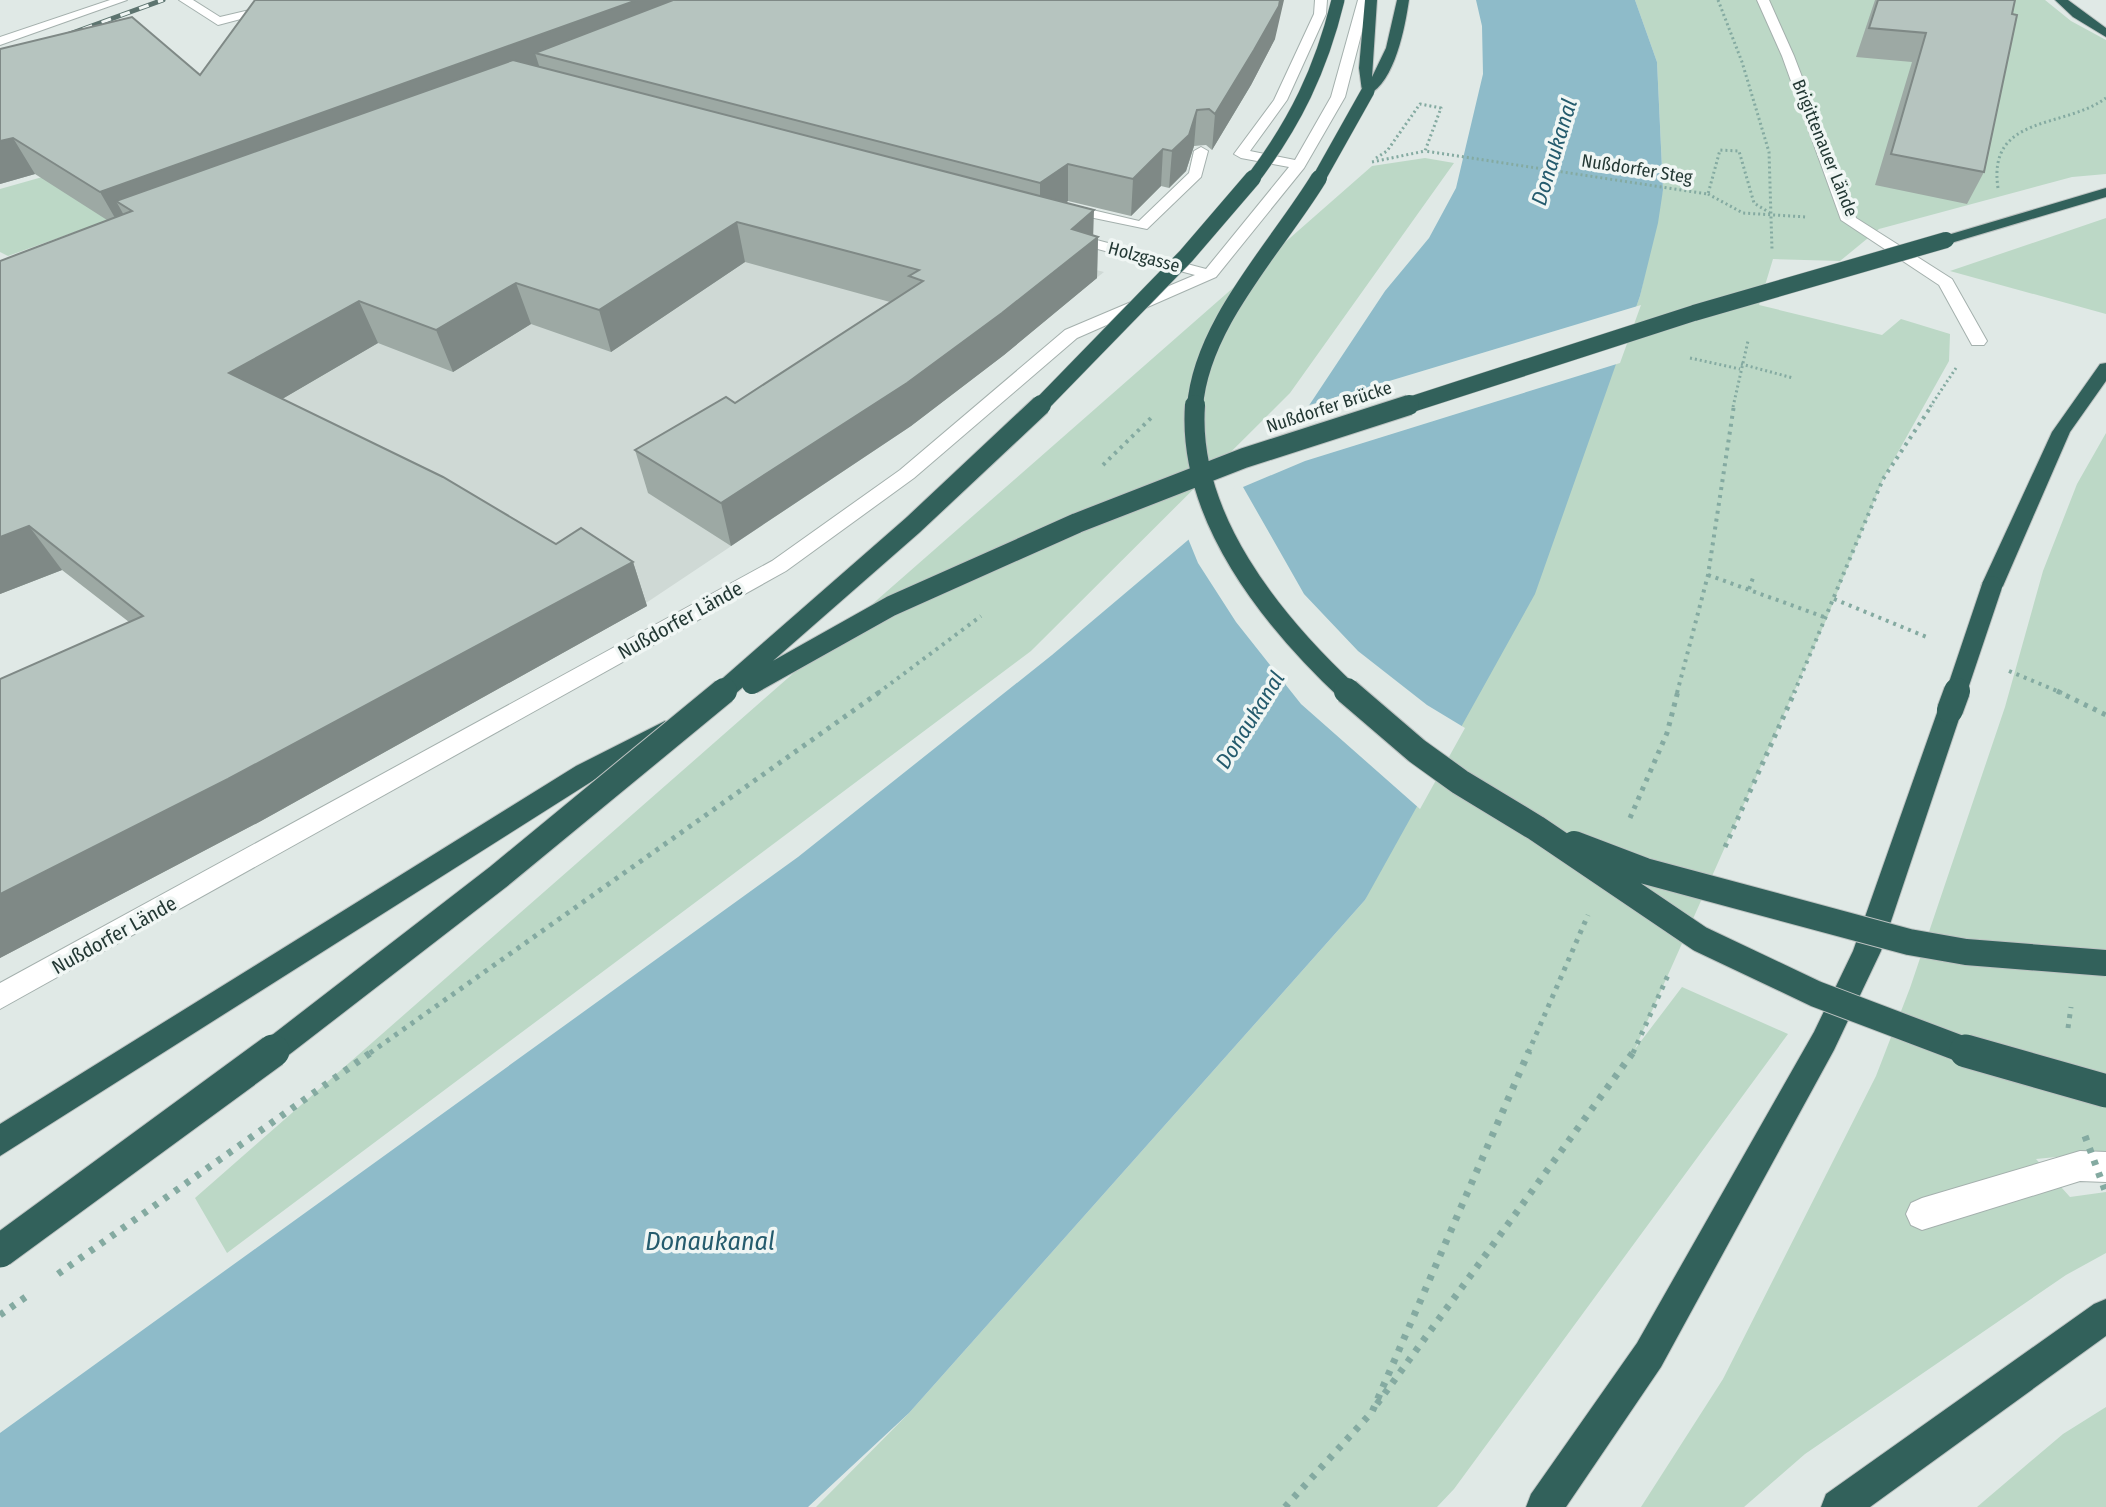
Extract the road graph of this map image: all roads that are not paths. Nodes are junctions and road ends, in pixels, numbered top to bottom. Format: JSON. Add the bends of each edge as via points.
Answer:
{"nodes":[{"id":1,"x":121,"y":0,"type":"edge"},
{"id":2,"x":185,"y":0,"type":"edge"},
{"id":3,"x":307,"y":0,"type":"edge"},
{"id":4,"x":1321,"y":0,"type":"edge"},
{"id":5,"x":1338,"y":0,"type":"edge"},
{"id":6,"x":1364,"y":0,"type":"edge"},
{"id":7,"x":1371,"y":0,"type":"edge"},
{"id":8,"x":1403,"y":0,"type":"edge"},
{"id":9,"x":1763,"y":0,"type":"edge"},
{"id":10,"x":2061,"y":0,"type":"edge"},
{"id":11,"x":2106,"y":33,"type":"edge"},
{"id":12,"x":0,"y":41,"type":"edge"},
{"id":13,"x":1368,"y":91,"type":"junction"},
{"id":14,"x":1201,"y":151,"type":"edge"},
{"id":15,"x":1299,"y":165,"type":"junction"},
{"id":16,"x":2106,"y":192,"type":"edge"},
{"id":17,"x":1210,"y":274,"type":"junction"},
{"id":18,"x":1978,"y":341,"type":"road end"},
{"id":19,"x":2106,"y":368,"type":"edge"},
{"id":20,"x":1546,"y":834,"type":"junction"},
{"id":21,"x":2106,"y":963,"type":"edge"},
{"id":22,"x":0,"y":997,"type":"edge"},
{"id":23,"x":2106,"y":1091,"type":"edge"},
{"id":24,"x":0,"y":1141,"type":"edge"},
{"id":25,"x":2106,"y":1167,"type":"edge"},
{"id":26,"x":1922,"y":1214,"type":"dead end"},
{"id":27,"x":0,"y":1251,"type":"edge"},
{"id":28,"x":2106,"y":1316,"type":"edge"},
{"id":29,"x":1544,"y":1507,"type":"edge"},
{"id":30,"x":1839,"y":1507,"type":"edge"}],
"edges":[{"from":1,"to":12,"type":"street"},
{"from":2,"to":3,"type":"street","via":[[218,21]]},
{"from":4,"to":15,"type":"street","via":[[1320,14],[1280,100],[1241,154]]},
{"from":5,"to":27,"type":"highway","bridge":true,"via":[[1317,75],[1271,154],[1205,236],[978,468],[635,769],[355,989]]},
{"from":6,"to":15,"type":"street","name":"Nußdorfer Lände","via":[[1338,97]]},
{"from":7,"to":13,"type":"highway","via":[[1363,66]]},
{"from":8,"to":13,"type":"highway","via":[[1386,67]]},
{"from":9,"to":18,"type":"street","name":"Brigittenauer Lände","via":[[1849,220],[1946,282]]},
{"from":10,"to":11,"type":"highway"},
{"from":13,"to":20,"type":"highway","bridge":true,"via":[[1343,140],[1218,332],[1202,370],[1194,419],[1200,462],[1229,545],[1258,593],[1318,662],[1384,724],[1459,781]]},
{"from":14,"to":17,"type":"street","name":"Holzgasse","via":[[1196,174],[1142,226],[1067,208],[1055,228]]},
{"from":15,"to":17,"type":"street","name":"Nußdorfer Lände"},
{"from":16,"to":24,"type":"highway","name":"Nußdorfer Brücke","bridge":true,"via":[[1694,313],[1244,458],[1077,523],[891,606],[585,773]]},
{"from":17,"to":22,"type":"street","name":"Nußdorfer Lände","via":[[1071,334],[907,474],[779,566]]},
{"from":19,"to":29,"type":"highway","bridge":true,"via":[[2061,432],[1992,586],[1867,951],[1824,1041],[1649,1355]]},
{"from":20,"to":21,"type":"highway","bridge":true,"via":[[1645,871],[1909,942]]},
{"from":20,"to":23,"type":"highway","bridge":true,"via":[[1627,894],[1721,950],[1990,1061]]},
{"from":25,"to":26,"type":"street","via":[[2080,1166]]},
{"from":28,"to":30,"type":"highway"}]}
